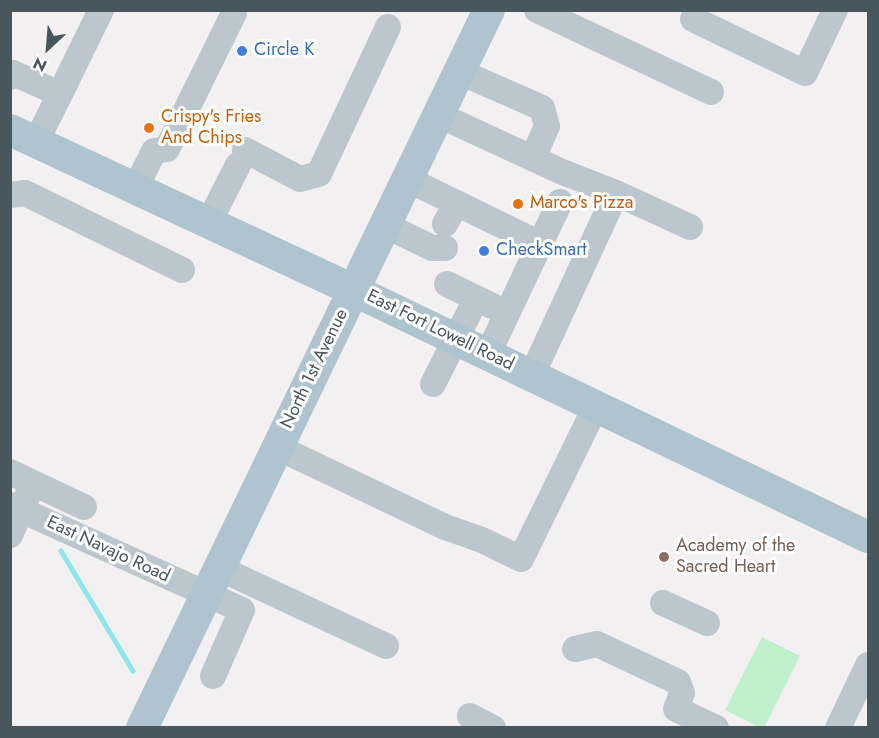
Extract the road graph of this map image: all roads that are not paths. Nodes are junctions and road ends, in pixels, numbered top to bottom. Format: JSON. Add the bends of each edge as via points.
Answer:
{"nodes":[{"id":1,"x":101,"y":10,"type":"edge"},
{"id":2,"x":233,"y":10,"type":"edge"},
{"id":3,"x":489,"y":10,"type":"edge"},
{"id":4,"x":537,"y":10,"type":"edge"},
{"id":5,"x":835,"y":10,"type":"edge"},
{"id":6,"x":693,"y":19,"type":"dead end"},
{"id":7,"x":388,"y":27,"type":"dead end"},
{"id":8,"x":460,"y":72,"type":"junction"},
{"id":9,"x":10,"y":77,"type":"edge"},
{"id":10,"x":711,"y":92,"type":"dead end"},
{"id":11,"x":60,"y":94,"type":"junction"},
{"id":12,"x":439,"y":115,"type":"junction"},
{"id":13,"x":18,"y":136,"type":"edge"},
{"id":14,"x":533,"y":158,"type":"junction"},
{"id":15,"x":407,"y":179,"type":"junction"},
{"id":16,"x":135,"y":189,"type":"junction"},
{"id":17,"x":616,"y":193,"type":"junction"},
{"id":18,"x":10,"y":195,"type":"edge"},
{"id":19,"x":560,"y":202,"type":"dead end"},
{"id":20,"x":208,"y":224,"type":"junction"},
{"id":21,"x":385,"y":225,"type":"junction"},
{"id":22,"x":449,"y":225,"type":"junction"},
{"id":23,"x":690,"y":227,"type":"dead end"},
{"id":24,"x":540,"y":244,"type":"junction"},
{"id":25,"x":182,"y":270,"type":"dead end"},
{"id":26,"x":447,"y":284,"type":"dead end"},
{"id":27,"x":353,"y":290,"type":"junction"},
{"id":28,"x":476,"y":299,"type":"junction"},
{"id":29,"x":507,"y":313,"type":"junction"},
{"id":30,"x":457,"y":339,"type":"junction"},
{"id":31,"x":488,"y":354,"type":"junction"},
{"id":32,"x":532,"y":375,"type":"junction"},
{"id":33,"x":433,"y":384,"type":"dead end"},
{"id":34,"x":596,"y":406,"type":"junction"},
{"id":35,"x":277,"y":447,"type":"junction"},
{"id":36,"x":22,"y":478,"type":"edge"},
{"id":37,"x":84,"y":507,"type":"dead end"},
{"id":38,"x":16,"y":508,"type":"edge"},
{"id":39,"x":10,"y":535,"type":"edge"},
{"id":40,"x":868,"y":537,"type":"edge"},
{"id":41,"x":213,"y":582,"type":"junction"},
{"id":42,"x":663,"y":603,"type":"dead end"},
{"id":43,"x":706,"y":623,"type":"dead end"},
{"id":44,"x":386,"y":646,"type":"dead end"},
{"id":45,"x":575,"y":649,"type":"dead end"},
{"id":46,"x":868,"y":665,"type":"edge"},
{"id":47,"x":213,"y":676,"type":"dead end"},
{"id":48,"x":470,"y":716,"type":"dead end"},
{"id":49,"x":142,"y":728,"type":"edge"},
{"id":50,"x":493,"y":728,"type":"edge"},
{"id":51,"x":716,"y":728,"type":"edge"},
{"id":52,"x":838,"y":728,"type":"edge"}],
"edges":[{"from":1,"to":11,"type":"street"},
{"from":2,"to":16,"type":"street","via":[[167,149],[154,152]]},
{"from":3,"to":8,"type":"main road","name":"North 1st Avenue"},
{"from":4,"to":10,"type":"street"},
{"from":5,"to":6,"type":"street","via":[[805,73]]},
{"from":7,"to":20,"type":"street","via":[[319,174],[300,179],[242,158]]},
{"from":8,"to":12,"type":"main road","name":"North 1st Avenue"},
{"from":8,"to":14,"type":"street","via":[[542,108],[547,126]]},
{"from":9,"to":11,"type":"street","via":[[13,73]]},
{"from":11,"to":13,"type":"street"},
{"from":12,"to":14,"type":"street"},
{"from":12,"to":15,"type":"main road","name":"North 1st Avenue"},
{"from":13,"to":16,"type":"main road","name":"East Fort Lowell Road"},
{"from":14,"to":17,"type":"street"},
{"from":15,"to":21,"type":"main road","name":"North 1st Avenue"},
{"from":15,"to":22,"type":"street"},
{"from":16,"to":20,"type":"main road","name":"East Fort Lowell Road"},
{"from":17,"to":23,"type":"street"},
{"from":17,"to":32,"type":"street"},
{"from":18,"to":25,"type":"street","via":[[25,194]]},
{"from":19,"to":24,"type":"street"},
{"from":20,"to":27,"type":"main road","name":"East Fort Lowell Road"},
{"from":21,"to":22,"type":"street","via":[[432,248]]},
{"from":21,"to":27,"type":"main road","name":"North 1st Avenue"},
{"from":22,"to":24,"type":"street"},
{"from":24,"to":29,"type":"street"},
{"from":26,"to":28,"type":"street"},
{"from":27,"to":30,"type":"main road","name":"East Fort Lowell Road"},
{"from":27,"to":35,"type":"main road","name":"North 1st Avenue"},
{"from":28,"to":29,"type":"street"},
{"from":28,"to":30,"type":"street"},
{"from":29,"to":31,"type":"street"},
{"from":30,"to":31,"type":"main road","name":"East Fort Lowell Road"},
{"from":30,"to":33,"type":"street"},
{"from":31,"to":32,"type":"main road","name":"East Fort Lowell Road"},
{"from":32,"to":34,"type":"main road","name":"East Fort Lowell Road"},
{"from":34,"to":35,"type":"street","via":[[521,559]]},
{"from":34,"to":40,"type":"main road","name":"East Fort Lowell Road"},
{"from":35,"to":41,"type":"main road","name":"North 1st Avenue"},
{"from":36,"to":37,"type":"street"},
{"from":36,"to":38,"type":"street"},
{"from":38,"to":39,"type":"street"},
{"from":38,"to":41,"type":"street","name":"East Navajo Road"},
{"from":41,"to":44,"type":"street"},
{"from":41,"to":47,"type":"street","via":[[242,610]]},
{"from":41,"to":49,"type":"main road","name":"North 1st Avenue"},
{"from":42,"to":43,"type":"street"},
{"from":45,"to":51,"type":"street","via":[[597,645],[678,682],[682,693],[676,709]]},
{"from":46,"to":52,"type":"street"},
{"from":48,"to":50,"type":"street"}]}
